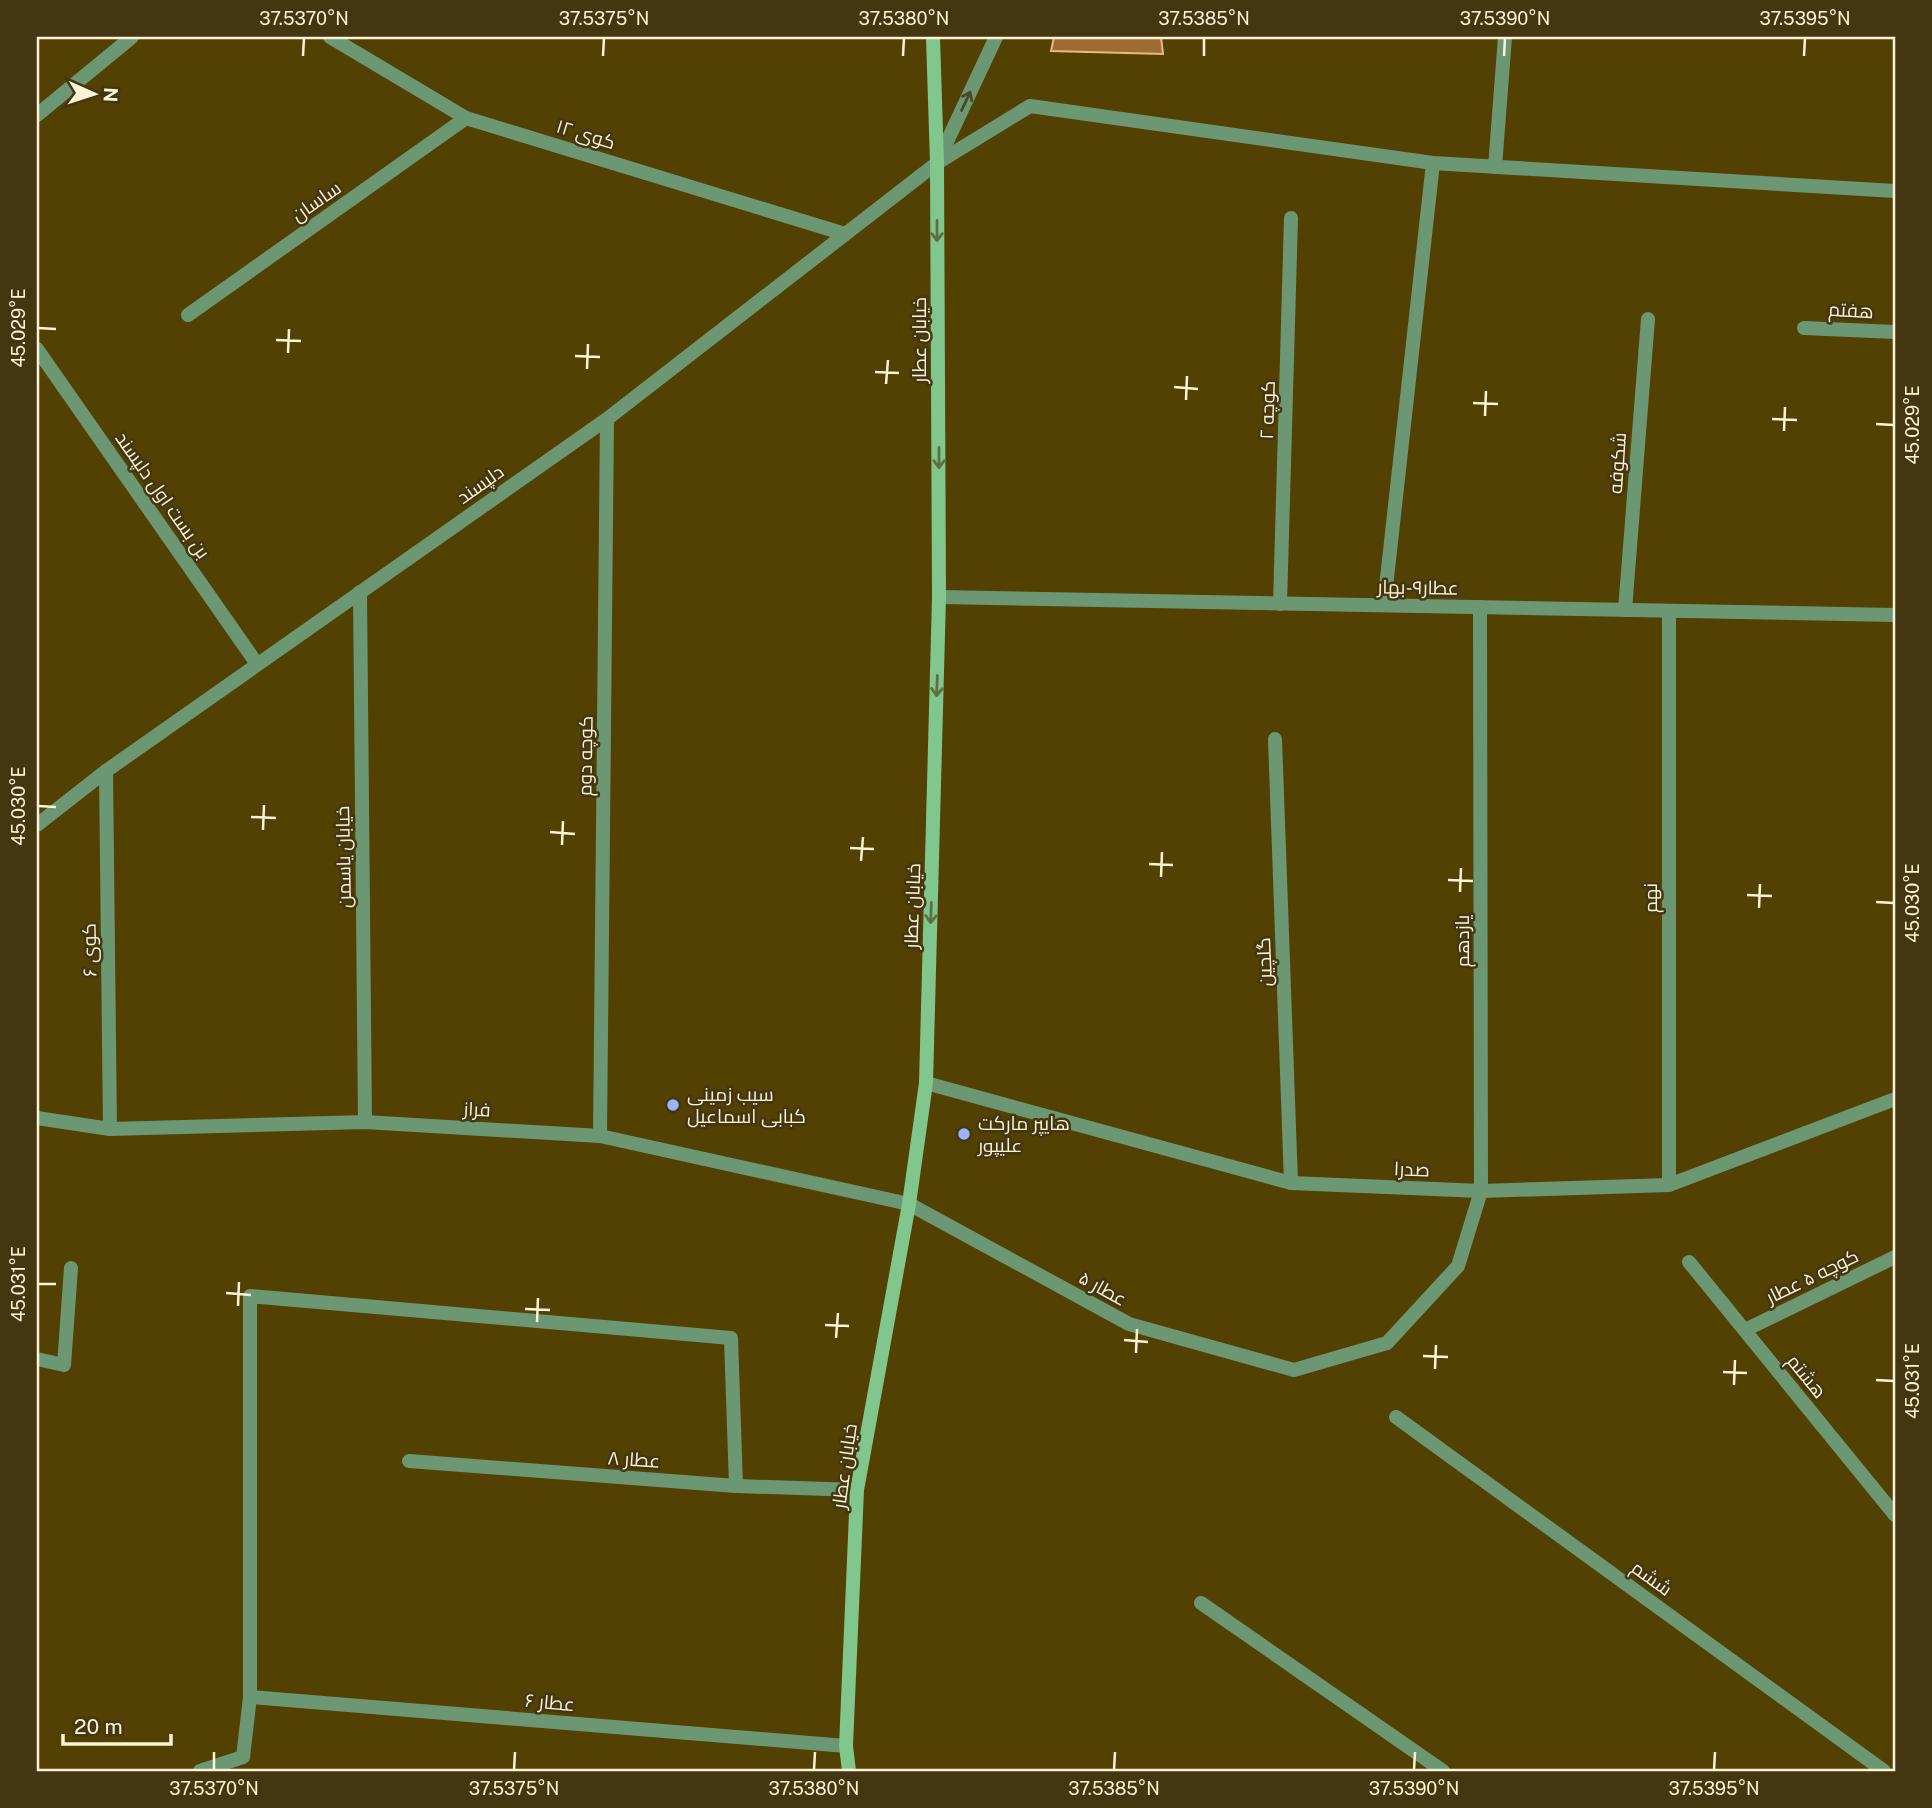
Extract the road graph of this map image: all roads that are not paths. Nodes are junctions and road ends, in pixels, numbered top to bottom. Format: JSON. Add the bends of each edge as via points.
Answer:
{"nodes":[{"id":1,"x":132,"y":37,"type":"edge"},
{"id":2,"x":330,"y":37,"type":"edge"},
{"id":3,"x":933,"y":37,"type":"edge"},
{"id":4,"x":996,"y":37,"type":"edge"},
{"id":5,"x":1506,"y":37,"type":"edge"},
{"id":6,"x":37,"y":115,"type":"edge"},
{"id":7,"x":466,"y":118,"type":"junction"},
{"id":8,"x":937,"y":163,"type":"junction"},
{"id":9,"x":1433,"y":163,"type":"junction"},
{"id":10,"x":1495,"y":167,"type":"junction"},
{"id":11,"x":1895,"y":191,"type":"edge"},
{"id":12,"x":1291,"y":218,"type":"dead end"},
{"id":13,"x":845,"y":234,"type":"junction"},
{"id":14,"x":188,"y":316,"type":"dead end"},
{"id":15,"x":1648,"y":319,"type":"dead end"},
{"id":16,"x":1804,"y":328,"type":"dead end"},
{"id":17,"x":1895,"y":332,"type":"edge"},
{"id":18,"x":37,"y":349,"type":"edge"},
{"id":19,"x":607,"y":419,"type":"junction"},
{"id":20,"x":360,"y":592,"type":"junction"},
{"id":21,"x":939,"y":597,"type":"junction"},
{"id":22,"x":1280,"y":604,"type":"junction"},
{"id":23,"x":1384,"y":605,"type":"junction"},
{"id":24,"x":1480,"y":607,"type":"junction"},
{"id":25,"x":1625,"y":610,"type":"junction"},
{"id":26,"x":1669,"y":611,"type":"junction"},
{"id":27,"x":1895,"y":615,"type":"edge"},
{"id":28,"x":257,"y":664,"type":"junction"},
{"id":29,"x":1275,"y":739,"type":"dead end"},
{"id":30,"x":106,"y":771,"type":"junction"},
{"id":31,"x":37,"y":825,"type":"edge"},
{"id":32,"x":926,"y":1083,"type":"junction"},
{"id":33,"x":1895,"y":1099,"type":"edge"},
{"id":34,"x":37,"y":1118,"type":"edge"},
{"id":35,"x":365,"y":1122,"type":"junction"},
{"id":36,"x":110,"y":1129,"type":"junction"},
{"id":37,"x":600,"y":1136,"type":"junction"},
{"id":38,"x":1291,"y":1183,"type":"junction"},
{"id":39,"x":1669,"y":1185,"type":"junction"},
{"id":40,"x":1481,"y":1191,"type":"junction"},
{"id":41,"x":909,"y":1204,"type":"junction"},
{"id":42,"x":1895,"y":1257,"type":"edge"},
{"id":43,"x":1689,"y":1262,"type":"dead end"},
{"id":44,"x":71,"y":1268,"type":"dead end"},
{"id":45,"x":1745,"y":1331,"type":"junction"},
{"id":46,"x":37,"y":1359,"type":"edge"},
{"id":47,"x":1294,"y":1370,"type":"joint"},
{"id":48,"x":1396,"y":1417,"type":"dead end"},
{"id":49,"x":409,"y":1461,"type":"dead end"},
{"id":50,"x":736,"y":1486,"type":"junction"},
{"id":51,"x":857,"y":1490,"type":"junction"},
{"id":52,"x":1895,"y":1515,"type":"edge"},
{"id":53,"x":1200,"y":1603,"type":"dead end"},
{"id":54,"x":250,"y":1697,"type":"junction"},
{"id":55,"x":846,"y":1746,"type":"junction"},
{"id":56,"x":200,"y":1771,"type":"edge"},
{"id":57,"x":849,"y":1771,"type":"edge"},
{"id":58,"x":1443,"y":1771,"type":"edge"},
{"id":59,"x":1884,"y":1771,"type":"edge"}],
"edges":[{"from":1,"to":6,"type":"street"},
{"from":2,"to":7,"type":"street","name":"کوی ۱۲"},
{"from":3,"to":8,"type":"main road","name":"خیابان عطار"},
{"from":8,"to":4,"type":"street","one_way":true},
{"from":5,"to":10,"type":"street"},
{"from":7,"to":13,"type":"street","name":"کوی ۱۲"},
{"from":7,"to":14,"type":"street","name":"ساسان"},
{"from":8,"to":9,"type":"street","name":"دلپسند","via":[[1030,106]]},
{"from":8,"to":13,"type":"street","name":"دلپسند"},
{"from":8,"to":21,"type":"main road","name":"خیابان عطار","one_way":true},
{"from":9,"to":10,"type":"street","name":"دلپسند"},
{"from":9,"to":23,"type":"street"},
{"from":10,"to":11,"type":"street","name":"دلپسند"},
{"from":12,"to":22,"type":"street","name":"کوچه ۲"},
{"from":13,"to":19,"type":"street","name":"دلپسند"},
{"from":15,"to":25,"type":"street","name":"شکوفه"},
{"from":16,"to":17,"type":"street","name":"هفتم"},
{"from":18,"to":28,"type":"street","name":"بن بست اول دلپسند"},
{"from":19,"to":20,"type":"street","name":"دلپسند"},
{"from":19,"to":37,"type":"street","name":"کوچه دوم"},
{"from":20,"to":28,"type":"street","name":"دلپسند"},
{"from":20,"to":35,"type":"street","name":"خیابان یاسمن"},
{"from":21,"to":22,"type":"street","name":"عطار۹-بهار"},
{"from":21,"to":32,"type":"main road","name":"خیابان عطار","one_way":true},
{"from":22,"to":23,"type":"street","name":"عطار۹-بهار"},
{"from":23,"to":24,"type":"street","name":"عطار۹-بهار"},
{"from":24,"to":25,"type":"street","name":"عطار۹-بهار"},
{"from":24,"to":40,"type":"street","name":"یازدهم"},
{"from":25,"to":26,"type":"street","name":"عطار۹-بهار"},
{"from":26,"to":27,"type":"street","name":"عطار۹-بهار"},
{"from":26,"to":39,"type":"street","name":"نهم"},
{"from":28,"to":30,"type":"street","name":"دلپسند"},
{"from":29,"to":38,"type":"street","name":"گلچین"},
{"from":30,"to":31,"type":"street","name":"دلپسند"},
{"from":30,"to":36,"type":"street","name":"کوی ۶"},
{"from":32,"to":38,"type":"street","name":"صدرا"},
{"from":32,"to":41,"type":"main road","name":"خیابان عطار"},
{"from":33,"to":39,"type":"street","name":"صدرا"},
{"from":34,"to":36,"type":"street","name":"فراز"},
{"from":35,"to":36,"type":"street","name":"فراز"},
{"from":35,"to":37,"type":"street","name":"فراز"},
{"from":37,"to":41,"type":"street","name":"فراز"},
{"from":38,"to":40,"type":"street","name":"صدرا"},
{"from":39,"to":40,"type":"street","name":"صدرا"},
{"from":40,"to":47,"type":"street","name":"یازدهم","via":[[1458,1266],[1387,1343]]},
{"from":41,"to":47,"type":"street","name":"عطار ۵","via":[[1129,1324]]},
{"from":41,"to":51,"type":"main road","name":"خیابان عطار"},
{"from":42,"to":45,"type":"street","name":"کوچه ۵ عطار"},
{"from":43,"to":45,"type":"street","name":"هشتم"},
{"from":44,"to":46,"type":"street","via":[[64,1365]]},
{"from":45,"to":52,"type":"street","name":"هشتم"},
{"from":48,"to":59,"type":"street","name":"ششم"},
{"from":49,"to":50,"type":"street","name":"عطار ۸"},
{"from":50,"to":51,"type":"street","name":"عطار ۸"},
{"from":50,"to":54,"type":"street","via":[[731,1338],[250,1296]]},
{"from":51,"to":55,"type":"main road","name":"خیابان عطار"},
{"from":53,"to":58,"type":"street"},
{"from":54,"to":55,"type":"street","name":"عطار ۶"},
{"from":54,"to":56,"type":"street","via":[[243,1757]]},
{"from":55,"to":57,"type":"main road","name":"خیابان عطار"}]}
